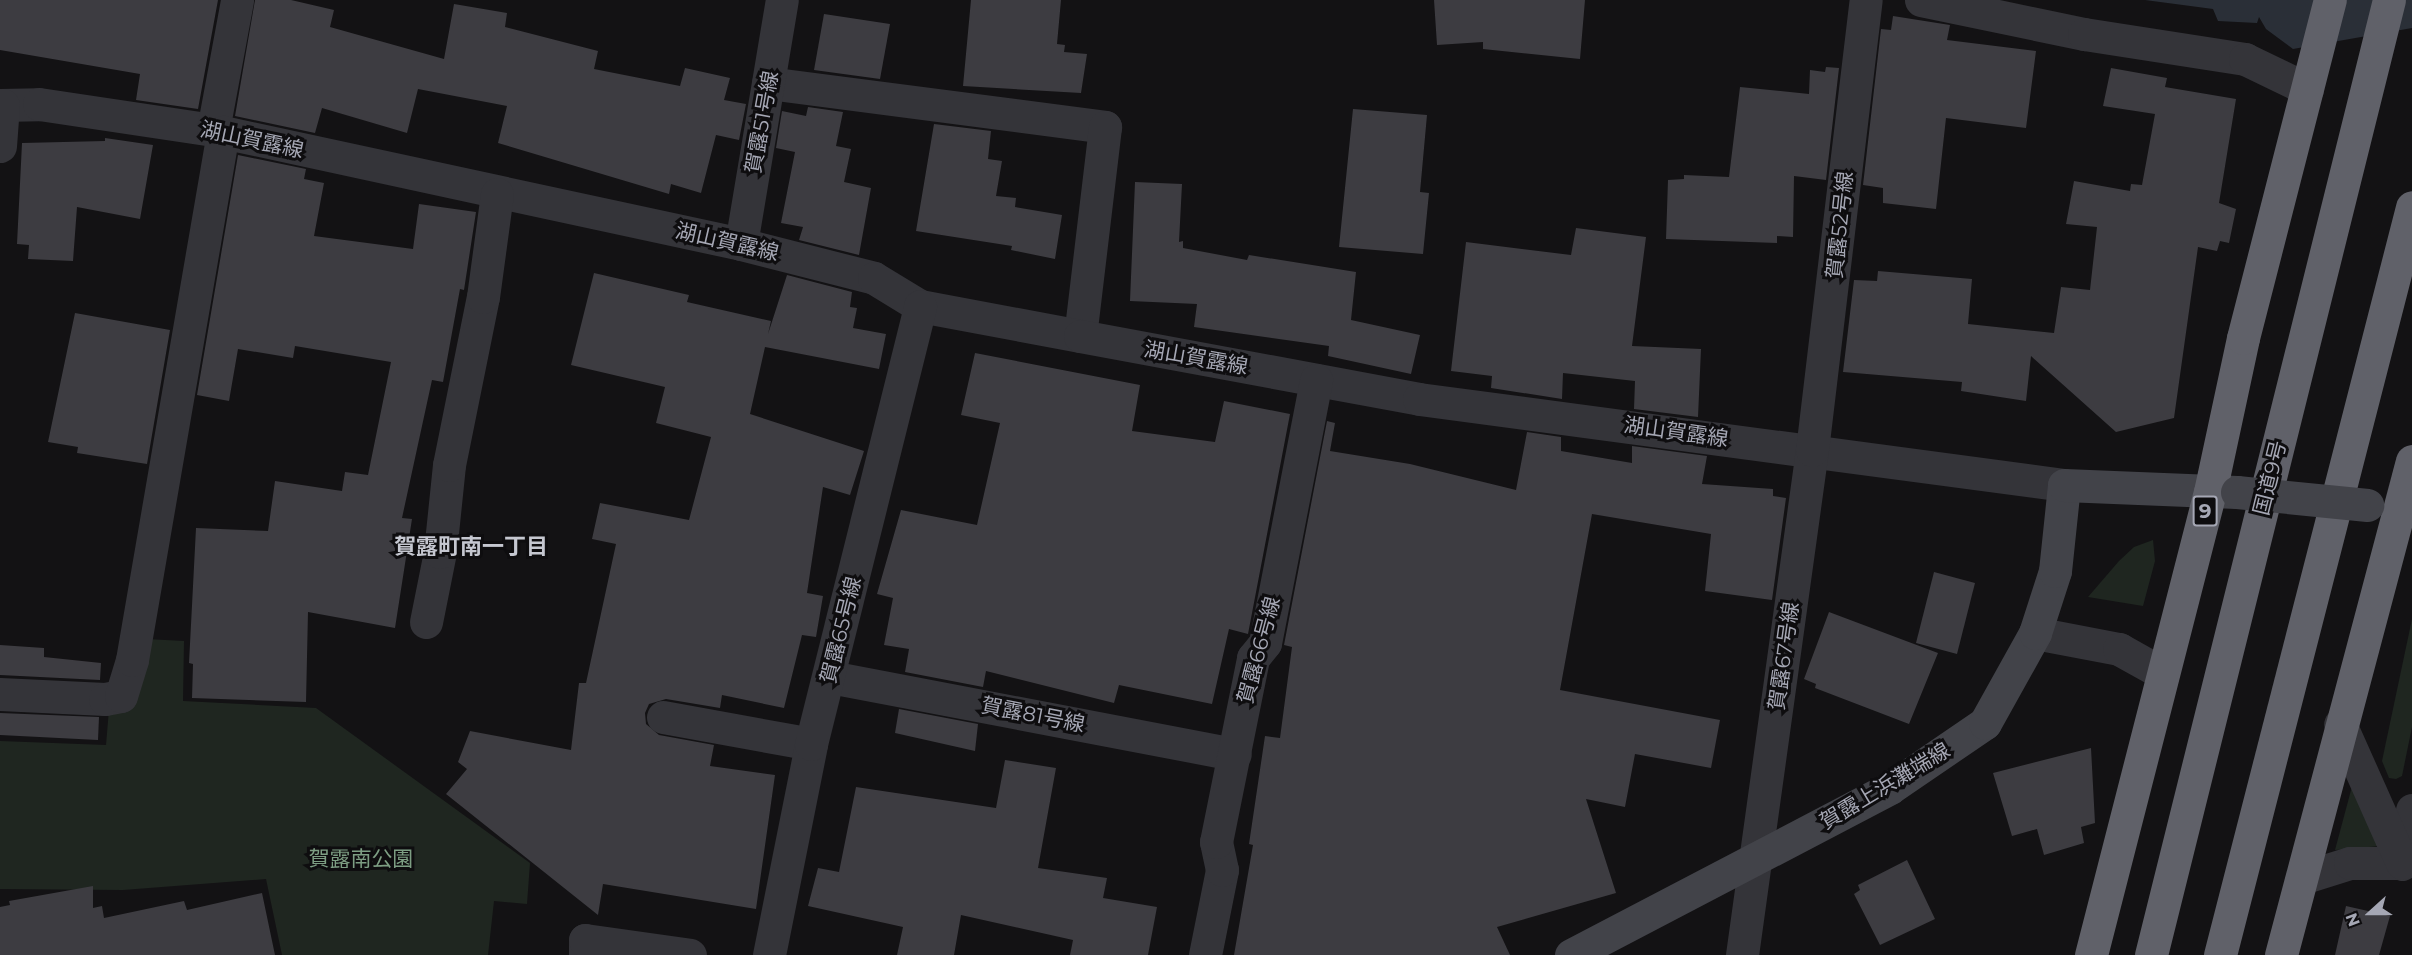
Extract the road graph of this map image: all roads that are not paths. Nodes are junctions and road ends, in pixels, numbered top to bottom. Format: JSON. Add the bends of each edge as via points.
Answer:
{"nodes":[{"id":1,"x":237,"y":0,"type":"edge"},
{"id":2,"x":782,"y":0,"type":"edge"},
{"id":3,"x":1866,"y":0,"type":"edge"},
{"id":4,"x":1921,"y":0,"type":"edge"},
{"id":5,"x":2330,"y":0,"type":"edge"},
{"id":6,"x":2389,"y":0,"type":"edge"},
{"id":7,"x":2310,"y":76,"type":"junction"},
{"id":8,"x":768,"y":83,"type":"junction"},
{"id":9,"x":2,"y":105,"type":"edge"},
{"id":10,"x":218,"y":131,"type":"junction"},
{"id":11,"x":0,"y":146,"type":"edge"},
{"id":12,"x":497,"y":194,"type":"junction"},
{"id":13,"x":2412,"y":207,"type":"edge"},
{"id":14,"x":741,"y":244,"type":"junction"},
{"id":15,"x":920,"y":306,"type":"junction"},
{"id":16,"x":1080,"y":336,"type":"junction"},
{"id":17,"x":1316,"y":380,"type":"junction"},
{"id":18,"x":1812,"y":450,"type":"junction"},
{"id":19,"x":2412,"y":461,"type":"edge"},
{"id":20,"x":2064,"y":486,"type":"junction"},
{"id":21,"x":2224,"y":492,"type":"junction"},
{"id":22,"x":2406,"y":506,"type":"edge"},
{"id":23,"x":426,"y":622,"type":"dead end"},
{"id":24,"x":2035,"y":633,"type":"junction"},
{"id":25,"x":2162,"y":673,"type":"junction"},
{"id":26,"x":830,"y":677,"type":"junction"},
{"id":27,"x":0,"y":694,"type":"edge"},
{"id":28,"x":663,"y":717,"type":"dead end"},
{"id":29,"x":2340,"y":724,"type":"junction"},
{"id":30,"x":811,"y":744,"type":"junction"},
{"id":31,"x":1235,"y":754,"type":"junction"},
{"id":32,"x":2412,"y":810,"type":"edge"},
{"id":33,"x":1753,"y":862,"type":"junction"},
{"id":34,"x":2407,"y":869,"type":"edge"},
{"id":35,"x":2302,"y":878,"type":"junction"},
{"id":36,"x":585,"y":955,"type":"edge"},
{"id":37,"x":690,"y":955,"type":"edge"},
{"id":38,"x":769,"y":955,"type":"edge"},
{"id":39,"x":1205,"y":955,"type":"edge"},
{"id":40,"x":1571,"y":955,"type":"edge"},
{"id":41,"x":1742,"y":955,"type":"edge"},
{"id":42,"x":2091,"y":955,"type":"edge"},
{"id":43,"x":2151,"y":955,"type":"edge"},
{"id":44,"x":2220,"y":955,"type":"edge"},
{"id":45,"x":2281,"y":955,"type":"edge"}],
"edges":[{"from":1,"to":10,"type":"street"},
{"from":2,"to":8,"type":"street","name":"賀露51号線"},
{"from":3,"to":18,"type":"street","name":"賀露52号線"},
{"from":4,"to":7,"type":"street","via":[[2084,34],[2245,59]]},
{"from":5,"to":7,"type":"highway","number":"9"},
{"from":6,"to":43,"type":"highway","name":"国道9号"},
{"from":7,"to":21,"type":"highway","number":"9","via":[[2243,338]]},
{"from":8,"to":14,"type":"street","name":"賀露51号線"},
{"from":8,"to":16,"type":"street","via":[[1105,127]]},
{"from":9,"to":10,"type":"street","name":"湖山賀露線","via":[[39,104]]},
{"from":9,"to":11,"type":"street"},
{"from":10,"to":12,"type":"street","name":"湖山賀露線"},
{"from":10,"to":27,"type":"street","via":[[132,660],[121,696],[105,699]]},
{"from":12,"to":14,"type":"street","name":"湖山賀露線"},
{"from":12,"to":23,"type":"street","via":[[478,327],[449,465],[440,552]]},
{"from":13,"to":44,"type":"highway"},
{"from":14,"to":15,"type":"street","name":"湖山賀露線","via":[[874,278]]},
{"from":15,"to":16,"type":"street","name":"湖山賀露線"},
{"from":15,"to":26,"type":"street","name":"賀露65号線"},
{"from":16,"to":17,"type":"street","name":"湖山賀露線"},
{"from":17,"to":18,"type":"street","name":"湖山賀露線","via":[[1419,399]]},
{"from":17,"to":31,"type":"street","name":"賀露66号線","via":[[1265,642],[1253,658]]},
{"from":18,"to":20,"type":"street","name":"湖山賀露線"},
{"from":18,"to":33,"type":"street","name":"賀露67号線"},
{"from":19,"to":22,"type":"highway"},
{"from":20,"to":21,"type":"street","name":"湖山賀露線"},
{"from":20,"to":24,"type":"street","name":"賀露上浜灘端線","via":[[2055,571]]},
{"from":21,"to":22,"type":"street","name":"湖山賀露線","bridge":true},
{"from":21,"to":25,"type":"highway","number":"9"},
{"from":22,"to":29,"type":"highway"},
{"from":24,"to":25,"type":"street","via":[[2119,648]]},
{"from":24,"to":33,"type":"street","name":"賀露上浜灘端線","via":[[1985,723],[1890,788]]},
{"from":25,"to":42,"type":"highway","number":"9"},
{"from":26,"to":30,"type":"street","name":"賀露65号線"},
{"from":26,"to":31,"type":"street","name":"賀露81号線"},
{"from":28,"to":30,"type":"street"},
{"from":29,"to":34,"type":"street"},
{"from":29,"to":35,"type":"highway"},
{"from":30,"to":38,"type":"street","name":"賀露65号線"},
{"from":31,"to":39,"type":"street","name":"賀露66号線","via":[[1216,842],[1222,870]]},
{"from":32,"to":34,"type":"street"},
{"from":33,"to":40,"type":"street","name":"賀露上浜灘端線"},
{"from":33,"to":41,"type":"street","name":"賀露67号線"},
{"from":34,"to":35,"type":"street","via":[[2350,863]]},
{"from":35,"to":45,"type":"highway"},
{"from":36,"to":37,"type":"street","via":[[585,940]]}]}
